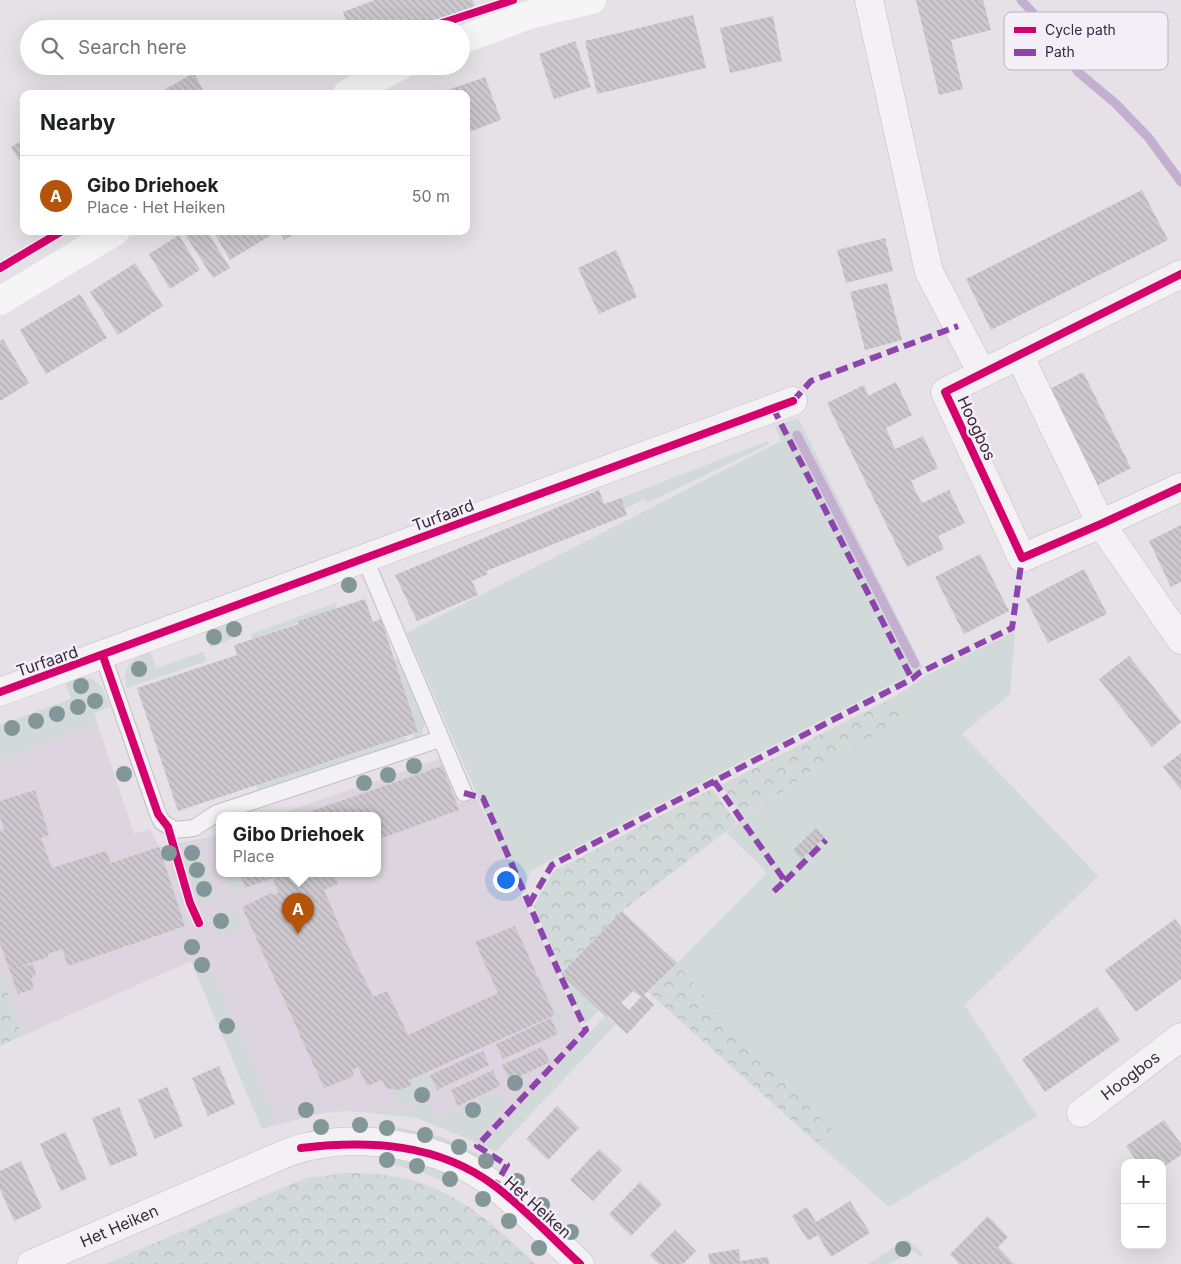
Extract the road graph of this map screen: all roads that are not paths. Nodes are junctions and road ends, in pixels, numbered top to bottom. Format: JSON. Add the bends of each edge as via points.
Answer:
{"nodes":[{"id":1,"x":592,"y":0,"type":"edge"},
{"id":2,"x":869,"y":0,"type":"edge"},
{"id":3,"x":470,"y":37,"type":"edge"},
{"id":4,"x":383,"y":75,"type":"edge"},
{"id":5,"x":355,"y":90,"type":"edge"},
{"id":6,"x":109,"y":235,"type":"edge"},
{"id":7,"x":1181,"y":274,"type":"edge"},
{"id":8,"x":0,"y":301,"type":"edge"},
{"id":9,"x":1020,"y":355,"type":"junction"},
{"id":10,"x":982,"y":372,"type":"junction"},
{"id":11,"x":793,"y":401,"type":"dead end"},
{"id":12,"x":1181,"y":487,"type":"edge"},
{"id":13,"x":1101,"y":524,"type":"junction"},
{"id":14,"x":365,"y":559,"type":"junction"},
{"id":15,"x":1181,"y":640,"type":"edge"},
{"id":16,"x":103,"y":656,"type":"junction"},
{"id":17,"x":0,"y":692,"type":"edge"},
{"id":18,"x":440,"y":739,"type":"junction"},
{"id":19,"x":464,"y":793,"type":"dead end"},
{"id":20,"x":220,"y":812,"type":"edge"},
{"id":21,"x":216,"y":814,"type":"edge"},
{"id":22,"x":1181,"y":1037,"type":"edge"},
{"id":23,"x":1081,"y":1112,"type":"dead end"},
{"id":24,"x":31,"y":1264,"type":"edge"},
{"id":25,"x":580,"y":1264,"type":"edge"}],
"edges":[{"from":1,"to":3,"type":"street","via":[[529,15]]},
{"from":2,"to":10,"type":"street","name":"Hoogbos","via":[[929,272]]},
{"from":4,"to":5,"type":"street"},
{"from":6,"to":8,"type":"street"},
{"from":7,"to":9,"type":"street","name":"Hoogbos"},
{"from":9,"to":10,"type":"street","name":"Hoogbos"},
{"from":9,"to":13,"type":"street"},
{"from":10,"to":13,"type":"street","name":"Hoogbos","via":[[945,392],[1022,558]]},
{"from":11,"to":14,"type":"street","name":"Turfaard"},
{"from":12,"to":13,"type":"street","name":"Hoogbos"},
{"from":13,"to":15,"type":"street"},
{"from":14,"to":16,"type":"street","name":"Turfaard"},
{"from":14,"to":18,"type":"lane"},
{"from":16,"to":17,"type":"street","name":"Turfaard"},
{"from":16,"to":21,"type":"lane","name":"Turfaard","via":[[158,814],[168,827],[175,830],[194,828]]},
{"from":18,"to":19,"type":"lane"},
{"from":18,"to":20,"type":"lane","name":"Turfaard"},
{"from":22,"to":23,"type":"street","name":"Hoogbos"},
{"from":24,"to":25,"type":"street","name":"Het Heiken","via":[[289,1152],[348,1143],[408,1147],[466,1168],[495,1186]]}]}
